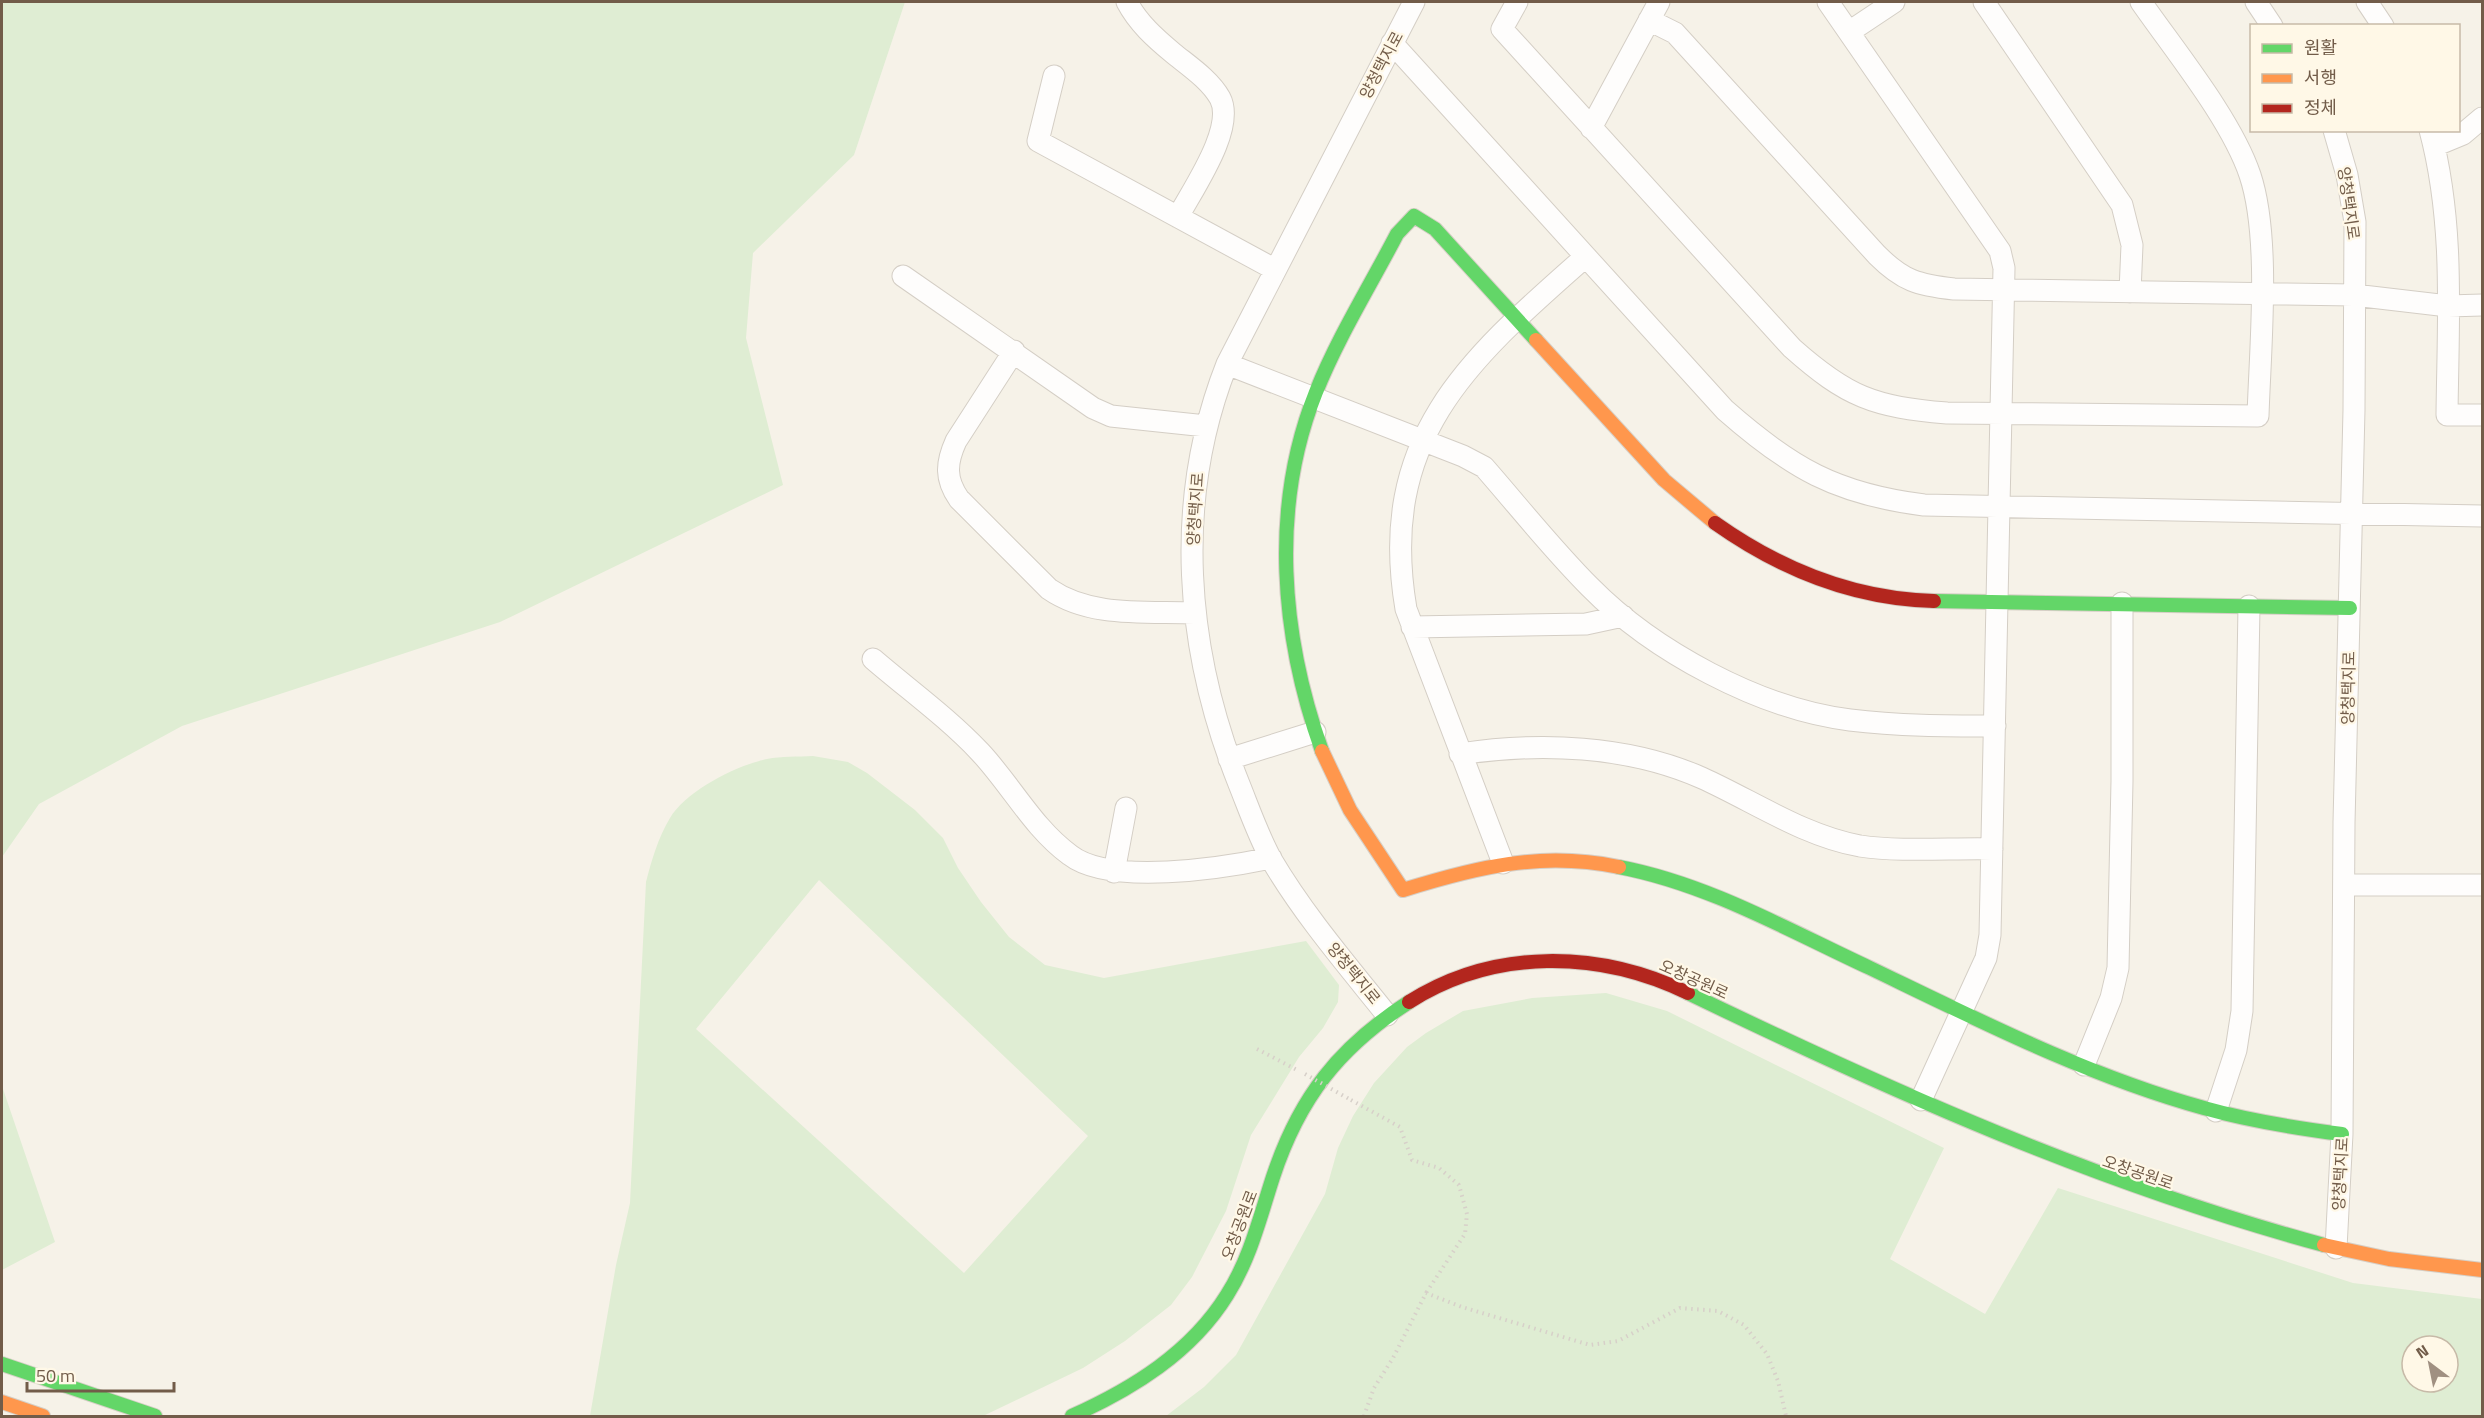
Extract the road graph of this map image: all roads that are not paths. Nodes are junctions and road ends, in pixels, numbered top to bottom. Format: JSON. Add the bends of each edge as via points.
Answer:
{"nodes":[{"id":1,"x":1127,"y":2,"type":"edge"},
{"id":2,"x":1414,"y":2,"type":"edge"},
{"id":3,"x":1517,"y":2,"type":"edge"},
{"id":4,"x":1828,"y":2,"type":"edge"},
{"id":5,"x":1894,"y":2,"type":"edge"},
{"id":6,"x":1984,"y":2,"type":"edge"},
{"id":7,"x":2141,"y":2,"type":"edge"},
{"id":8,"x":2256,"y":2,"type":"edge"},
{"id":9,"x":2367,"y":2,"type":"edge"},
{"id":10,"x":1654,"y":11,"type":"edge"},
{"id":11,"x":2271,"y":24,"type":"edge"},
{"id":12,"x":2382,"y":24,"type":"edge"},
{"id":13,"x":1849,"y":32,"type":"junction"},
{"id":14,"x":1392,"y":43,"type":"junction"},
{"id":15,"x":1054,"y":76,"type":"dead end"},
{"id":16,"x":2482,"y":118,"type":"edge"},
{"id":17,"x":1591,"y":128,"type":"junction"},
{"id":18,"x":2335,"y":132,"type":"edge"},
{"id":19,"x":2432,"y":138,"type":"edge"},
{"id":20,"x":1178,"y":217,"type":"junction"},
{"id":21,"x":1585,"y":257,"type":"junction"},
{"id":22,"x":1274,"y":269,"type":"junction"},
{"id":23,"x":903,"y":276,"type":"dead end"},
{"id":24,"x":2004,"y":290,"type":"junction"},
{"id":25,"x":2130,"y":292,"type":"junction"},
{"id":26,"x":2261,"y":293,"type":"junction"},
{"id":27,"x":2354,"y":295,"type":"junction"},
{"id":28,"x":2482,"y":305,"type":"edge"},
{"id":29,"x":2448,"y":306,"type":"junction"},
{"id":30,"x":1516,"y":318,"type":"junction"},
{"id":31,"x":1014,"y":351,"type":"junction"},
{"id":32,"x":1227,"y":364,"type":"junction"},
{"id":33,"x":1313,"y":399,"type":"junction"},
{"id":34,"x":2002,"y":414,"type":"junction"},
{"id":35,"x":2482,"y":416,"type":"edge"},
{"id":36,"x":1206,"y":426,"type":"junction"},
{"id":37,"x":1423,"y":441,"type":"junction"},
{"id":38,"x":2000,"y":507,"type":"junction"},
{"id":39,"x":2352,"y":514,"type":"junction"},
{"id":40,"x":2482,"y":516,"type":"edge"},
{"id":41,"x":1998,"y":602,"type":"junction"},
{"id":42,"x":2122,"y":603,"type":"junction"},
{"id":43,"x":2248,"y":606,"type":"junction"},
{"id":44,"x":2350,"y":608,"type":"junction"},
{"id":45,"x":1196,"y":613,"type":"junction"},
{"id":46,"x":1623,"y":616,"type":"junction"},
{"id":47,"x":1412,"y":627,"type":"junction"},
{"id":48,"x":873,"y":659,"type":"dead end"},
{"id":49,"x":1995,"y":726,"type":"junction"},
{"id":50,"x":1315,"y":732,"type":"junction"},
{"id":51,"x":1460,"y":754,"type":"junction"},
{"id":52,"x":1229,"y":759,"type":"junction"},
{"id":53,"x":1126,"y":808,"type":"dead end"},
{"id":54,"x":1992,"y":849,"type":"junction"},
{"id":55,"x":1271,"y":858,"type":"junction"},
{"id":56,"x":1503,"y":863,"type":"junction"},
{"id":57,"x":1114,"y":872,"type":"junction"},
{"id":58,"x":2344,"y":885,"type":"junction"},
{"id":59,"x":2482,"y":885,"type":"edge"},
{"id":60,"x":1962,"y":1012,"type":"junction"},
{"id":61,"x":1387,"y":1015,"type":"junction"},
{"id":62,"x":2084,"y":1065,"type":"junction"},
{"id":63,"x":1921,"y":1100,"type":"junction"},
{"id":64,"x":2216,"y":1111,"type":"junction"},
{"id":65,"x":2342,"y":1134,"type":"junction"},
{"id":66,"x":2336,"y":1248,"type":"junction"},
{"id":67,"x":2482,"y":1270,"type":"edge"},
{"id":68,"x":2,"y":1364,"type":"edge"},
{"id":69,"x":2,"y":1402,"type":"edge"},
{"id":70,"x":43,"y":1416,"type":"edge"},
{"id":71,"x":155,"y":1416,"type":"edge"},
{"id":72,"x":1072,"y":1416,"type":"edge"}],
"edges":[{"from":1,"to":20,"type":"street","via":[[1140,22],[1221,99],[1221,133]]},
{"from":2,"to":14,"type":"street","name":"양청택지로"},
{"from":3,"to":17,"type":"street","via":[[1502,30]]},
{"from":4,"to":13,"type":"street"},
{"from":5,"to":13,"type":"street"},
{"from":6,"to":25,"type":"street","via":[[2122,205],[2132,245]]},
{"from":7,"to":26,"type":"street","via":[[2225,125],[2250,176],[2260,240]]},
{"from":8,"to":11,"type":"street"},
{"from":9,"to":12,"type":"street"},
{"from":10,"to":17,"type":"street"},
{"from":10,"to":24,"type":"street","via":[[1891,269],[1904,279],[1923,285]]},
{"from":13,"to":24,"type":"street","via":[[2000,251]]},
{"from":14,"to":21,"type":"street"},
{"from":14,"to":22,"type":"street","name":"양청택지로"},
{"from":15,"to":20,"type":"street","via":[[1038,141]]},
{"from":16,"to":19,"type":"street","via":[[2463,134]]},
{"from":17,"to":34,"type":"street","via":[[1792,348],[1825,377],[1866,399],[1902,410]]},
{"from":18,"to":27,"type":"street","name":"양청택지로","via":[[2355,222]]},
{"from":19,"to":29,"type":"street","via":[[2445,197]]},
{"from":20,"to":22,"type":"street"},
{"from":21,"to":30,"type":"street"},
{"from":21,"to":38,"type":"street","via":[[1725,410],[1786,460],[1824,481],[1889,501]]},
{"from":22,"to":32,"type":"street","name":"양청택지로"},
{"from":23,"to":31,"type":"street"},
{"from":24,"to":25,"type":"street"},
{"from":24,"to":34,"type":"street"},
{"from":25,"to":26,"type":"street"},
{"from":26,"to":27,"type":"street"},
{"from":26,"to":34,"type":"street","via":[[2258,417]]},
{"from":27,"to":29,"type":"street"},
{"from":27,"to":39,"type":"street","name":"양청택지로"},
{"from":28,"to":29,"type":"street"},
{"from":29,"to":35,"type":"street","via":[[2447,415]]},
{"from":30,"to":33,"type":"street","via":[[1436,229],[1414,216],[1397,234]]},
{"from":30,"to":37,"type":"street","via":[[1455,384]]},
{"from":30,"to":41,"type":"street","via":[[1664,480],[1740,541],[1820,581],[1861,592],[1901,600]]},
{"from":31,"to":36,"type":"street","via":[[1093,408],[1111,416]]},
{"from":31,"to":45,"type":"street","via":[[956,441],[947,473],[951,488],[1064,600],[1100,610]]},
{"from":32,"to":33,"type":"street"},
{"from":32,"to":36,"type":"street","name":"양청택지로"},
{"from":33,"to":37,"type":"street"},
{"from":33,"to":50,"type":"street","via":[[1292,474],[1284,552],[1290,630]]},
{"from":34,"to":38,"type":"street"},
{"from":36,"to":45,"type":"street","name":"양청택지로","via":[[1192,516],[1191,574]]},
{"from":37,"to":46,"type":"street","via":[[1484,467],[1590,587]]},
{"from":37,"to":47,"type":"street","via":[[1405,492],[1400,529],[1400,571]]},
{"from":38,"to":39,"type":"street"},
{"from":38,"to":41,"type":"street"},
{"from":39,"to":40,"type":"street"},
{"from":39,"to":44,"type":"street","name":"양청택지로"},
{"from":41,"to":42,"type":"street"},
{"from":41,"to":49,"type":"street"},
{"from":42,"to":43,"type":"street"},
{"from":42,"to":62,"type":"street","via":[[2118,968]]},
{"from":43,"to":44,"type":"street"},
{"from":43,"to":64,"type":"street","via":[[2242,1011],[2236,1050]]},
{"from":44,"to":58,"type":"street","name":"양청택지로"},
{"from":45,"to":52,"type":"street","name":"양청택지로","via":[[1214,714]]},
{"from":46,"to":47,"type":"street","via":[[1586,624]]},
{"from":46,"to":49,"type":"street","via":[[1666,649],[1764,698],[1848,720]]},
{"from":47,"to":51,"type":"street"},
{"from":48,"to":57,"type":"street","via":[[980,753],[1026,811],[1071,857]]},
{"from":49,"to":54,"type":"street"},
{"from":50,"to":52,"type":"street"},
{"from":50,"to":56,"type":"street","via":[[1324,760],[1344,797],[1403,890]]},
{"from":51,"to":54,"type":"street","via":[[1575,750],[1658,760],[1828,837],[1861,846]]},
{"from":51,"to":56,"type":"street"},
{"from":52,"to":55,"type":"street","name":"양청택지로"},
{"from":53,"to":57,"type":"street"},
{"from":54,"to":60,"type":"street","via":[[1986,958]]},
{"from":55,"to":57,"type":"street","via":[[1141,873]]},
{"from":55,"to":61,"type":"street","name":"양청택지로","via":[[1306,913]]},
{"from":56,"to":60,"type":"street","via":[[1597,862],[1673,878]]},
{"from":58,"to":59,"type":"street"},
{"from":58,"to":65,"type":"street","name":"양청택지로"},
{"from":60,"to":62,"type":"street"},
{"from":60,"to":63,"type":"street"},
{"from":61,"to":63,"type":"street","name":"오창공원로","via":[[1437,985],[1470,973],[1542,961],[1602,964],[1665,982]]},
{"from":61,"to":72,"type":"street","name":"오창공원로","via":[[1358,1039],[1300,1110],[1241,1267],[1229,1294],[1209,1321],[1163,1365],[1132,1387]]},
{"from":62,"to":64,"type":"street"},
{"from":63,"to":66,"type":"street","name":"오창공원로","via":[[2014,1143],[2152,1195]]},
{"from":64,"to":65,"type":"street","via":[[2274,1125]]},
{"from":65,"to":66,"type":"street","name":"양청택지로"},
{"from":66,"to":67,"type":"street","name":"오창공원로","via":[[2401,1261]]},
{"from":68,"to":71,"type":"street"},
{"from":69,"to":70,"type":"street"}]}
